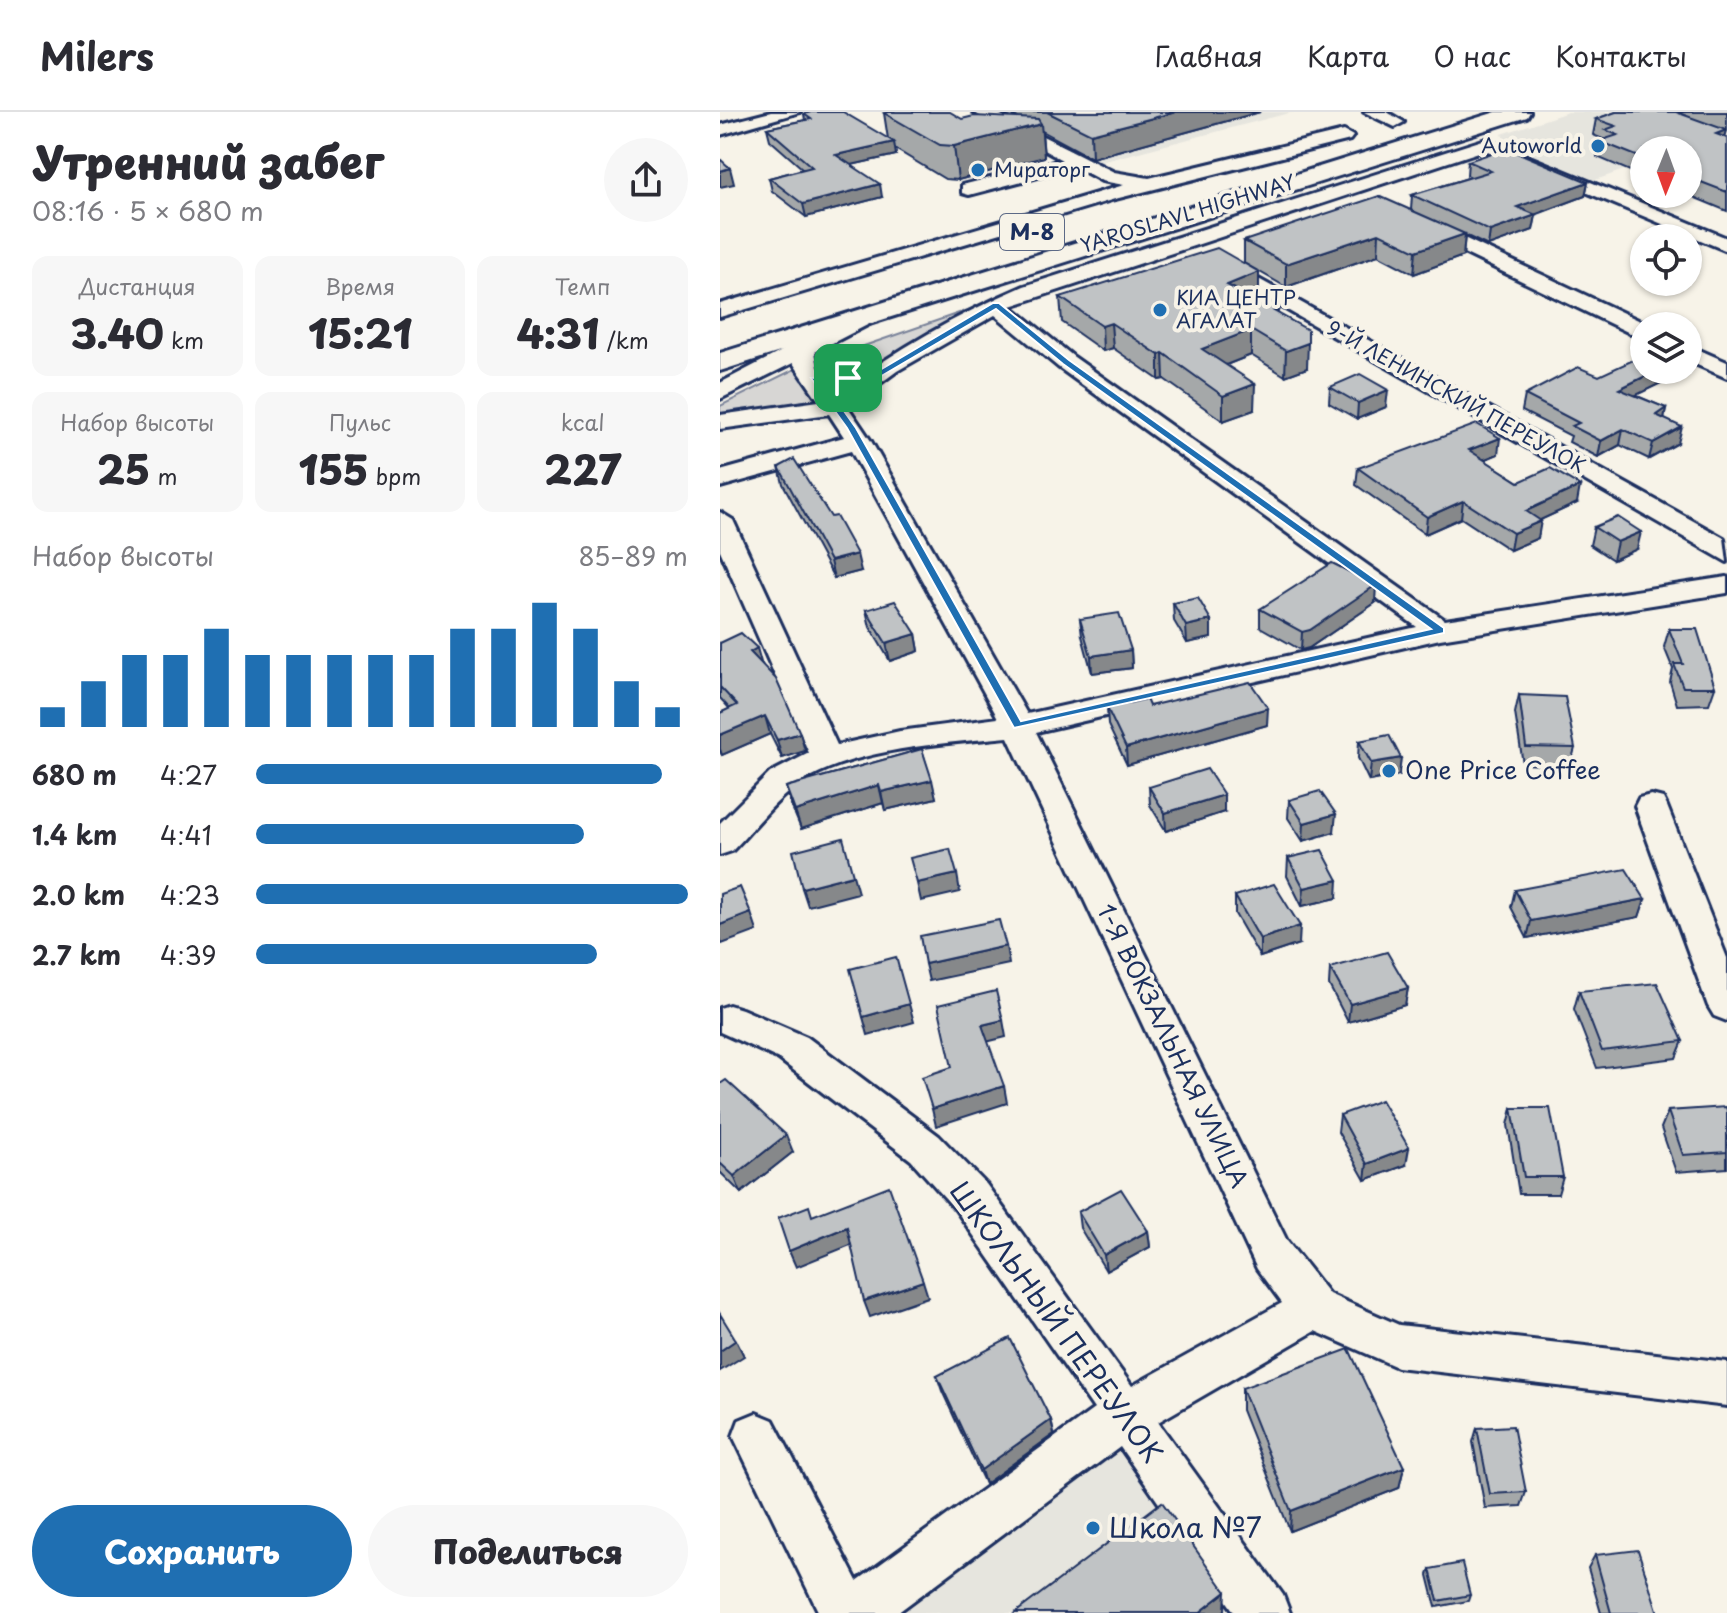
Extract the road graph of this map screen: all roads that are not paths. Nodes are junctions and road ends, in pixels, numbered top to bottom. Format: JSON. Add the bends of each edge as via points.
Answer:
{"nodes":[{"id":1,"x":791,"y":112,"type":"edge"},
{"id":2,"x":982,"y":112,"type":"edge"},
{"id":3,"x":1373,"y":112,"type":"edge"},
{"id":4,"x":1519,"y":112,"type":"edge"},
{"id":5,"x":1417,"y":115,"type":"dead end"},
{"id":6,"x":1395,"y":122,"type":"junction"},
{"id":7,"x":1306,"y":125,"type":"dead end"},
{"id":8,"x":720,"y":130,"type":"edge"},
{"id":9,"x":1344,"y":136,"type":"junction"},
{"id":10,"x":1075,"y":162,"type":"junction"},
{"id":11,"x":1113,"y":184,"type":"junction"},
{"id":12,"x":969,"y":189,"type":"dead end"},
{"id":13,"x":1347,"y":191,"type":"junction"},
{"id":14,"x":1373,"y":203,"type":"edge"},
{"id":15,"x":1402,"y":216,"type":"edge"},
{"id":16,"x":1183,"y":240,"type":"junction"},
{"id":17,"x":1727,"y":245,"type":"edge"},
{"id":18,"x":996,"y":305,"type":"junction"},
{"id":19,"x":880,"y":310,"type":"junction"},
{"id":20,"x":721,"y":314,"type":"edge"},
{"id":21,"x":1630,"y":324,"type":"edge"},
{"id":22,"x":804,"y":350,"type":"junction"},
{"id":23,"x":1702,"y":359,"type":"edge"},
{"id":24,"x":720,"y":362,"type":"edge"},
{"id":25,"x":1727,"y":371,"type":"edge"},
{"id":26,"x":875,"y":376,"type":"junction"},
{"id":27,"x":720,"y":392,"type":"edge"},
{"id":28,"x":825,"y":392,"type":"junction"},
{"id":29,"x":720,"y":422,"type":"edge"},
{"id":30,"x":859,"y":441,"type":"junction"},
{"id":31,"x":720,"y":479,"type":"edge"},
{"id":32,"x":720,"y":520,"type":"edge"},
{"id":33,"x":1727,"y":554,"type":"edge"},
{"id":34,"x":1727,"y":585,"type":"edge"},
{"id":35,"x":1440,"y":630,"type":"junction"},
{"id":36,"x":1018,"y":726,"type":"junction"},
{"id":37,"x":827,"y":757,"type":"junction"},
{"id":38,"x":1651,"y":806,"type":"dead end"},
{"id":39,"x":720,"y":843,"type":"edge"},
{"id":40,"x":1727,"y":1006,"type":"edge"},
{"id":41,"x":729,"y":1020,"type":"dead end"},
{"id":42,"x":1313,"y":1309,"type":"junction"},
{"id":43,"x":1727,"y":1384,"type":"edge"},
{"id":44,"x":1125,"y":1415,"type":"junction"},
{"id":45,"x":756,"y":1436,"type":"dead end"},
{"id":46,"x":846,"y":1613,"type":"edge"},
{"id":47,"x":855,"y":1613,"type":"edge"},
{"id":48,"x":1265,"y":1613,"type":"edge"}],
"edges":[{"from":1,"to":8,"type":"street"},
{"from":2,"to":10,"type":"street"},
{"from":3,"to":6,"type":"street"},
{"from":4,"to":19,"type":"highway","name":"YAROSLAVL HIGHWAY","number":"М-8"},
{"from":5,"to":6,"type":"highway","name":"YAROSLAVL HIGHWAY","number":"М-8"},
{"from":6,"to":9,"type":"highway","name":"YAROSLAVL HIGHWAY","number":"М-8"},
{"from":7,"to":11,"type":"street"},
{"from":9,"to":11,"type":"street","via":[[1158,181]]},
{"from":9,"to":20,"type":"highway","name":"YAROSLAVL HIGHWAY","number":"М-8"},
{"from":10,"to":11,"type":"street"},
{"from":10,"to":12,"type":"street"},
{"from":11,"to":20,"type":"street"},
{"from":13,"to":14,"type":"street"},
{"from":13,"to":16,"type":"street"},
{"from":13,"to":17,"type":"street","via":[[1486,144]]},
{"from":15,"to":21,"type":"street"},
{"from":16,"to":18,"type":"street"},
{"from":16,"to":33,"type":"street","name":"9-Й ЛЕНИНСКИЙ ПЕРЕУЛОК"},
{"from":18,"to":26,"type":"street"},
{"from":18,"to":35,"type":"street","via":[[1066,362]]},
{"from":19,"to":22,"type":"street"},
{"from":19,"to":24,"type":"highway","name":"YAROSLAVL HIGHWAY","number":"М-8"},
{"from":22,"to":27,"type":"street"},
{"from":22,"to":28,"type":"street","name":"1-Я ВОКЗАЛЬНАЯ УЛИЦА","via":[[803,359]]},
{"from":23,"to":25,"type":"street"},
{"from":26,"to":28,"type":"street"},
{"from":26,"to":28,"type":"street"},
{"from":28,"to":29,"type":"street"},
{"from":28,"to":30,"type":"street","name":"1-Я ВОКЗАЛЬНАЯ УЛИЦА"},
{"from":30,"to":31,"type":"street"},
{"from":30,"to":36,"type":"street","name":"1-Я ВОКЗАЛЬНАЯ УЛИЦА"},
{"from":32,"to":37,"type":"street"},
{"from":34,"to":35,"type":"street"},
{"from":35,"to":36,"type":"street"},
{"from":36,"to":37,"type":"street"},
{"from":36,"to":42,"type":"street","name":"1-Я ВОКЗАЛЬНАЯ УЛИЦА","via":[[1272,1255]]},
{"from":37,"to":39,"type":"street","via":[[791,774]]},
{"from":38,"to":40,"type":"street"},
{"from":41,"to":44,"type":"street","name":"ШКОЛЬНЫЙ ПЕРЕУЛОК","via":[[793,1048],[925,1148],[971,1197]]},
{"from":42,"to":43,"type":"street","name":"1-Я ВОКЗАЛЬНАЯ УЛИЦА","via":[[1397,1346]]},
{"from":42,"to":44,"type":"street"},
{"from":44,"to":47,"type":"street"},
{"from":44,"to":48,"type":"street","name":"ШКОЛЬНЫЙ ПЕРЕУЛОК"},
{"from":45,"to":46,"type":"street"}]}
